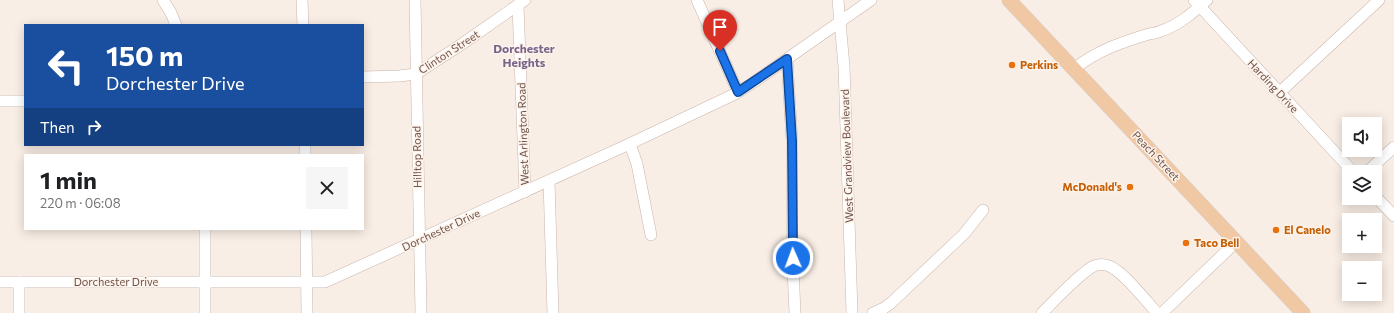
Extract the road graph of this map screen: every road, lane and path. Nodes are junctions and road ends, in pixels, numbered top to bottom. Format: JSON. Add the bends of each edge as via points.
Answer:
{"nodes":[{"id":1,"x":163,"y":0,"type":"edge"},
{"id":2,"x":302,"y":0,"type":"edge"},
{"id":3,"x":415,"y":0,"type":"edge"},
{"id":4,"x":697,"y":0,"type":"edge"},
{"id":5,"x":838,"y":0,"type":"edge"},
{"id":6,"x":870,"y":0,"type":"edge"},
{"id":7,"x":1009,"y":0,"type":"edge"},
{"id":8,"x":1379,"y":0,"type":"edge"},
{"id":9,"x":1200,"y":2,"type":"edge"},
{"id":10,"x":521,"y":3,"type":"edge"},
{"id":11,"x":840,"y":22,"type":"junction"},
{"id":12,"x":176,"y":24,"type":"edge"},
{"id":13,"x":303,"y":24,"type":"edge"},
{"id":14,"x":787,"y":59,"type":"junction"},
{"id":15,"x":1074,"y":69,"type":"junction"},
{"id":16,"x":416,"y":74,"type":"junction"},
{"id":17,"x":364,"y":77,"type":"edge"},
{"id":18,"x":738,"y":92,"type":"junction"},
{"id":19,"x":1280,"y":92,"type":"junction"},
{"id":20,"x":0,"y":101,"type":"edge"},
{"id":21,"x":24,"y":101,"type":"edge"},
{"id":22,"x":630,"y":144,"type":"junction"},
{"id":23,"x":1394,"y":147,"type":"edge"},
{"id":24,"x":1347,"y":165,"type":"edge"},
{"id":25,"x":1375,"y":165,"type":"edge"},
{"id":26,"x":549,"y":181,"type":"junction"},
{"id":27,"x":525,"y":192,"type":"junction"},
{"id":28,"x":1382,"y":203,"type":"edge"},
{"id":29,"x":983,"y":210,"type":"dead end"},
{"id":30,"x":1394,"y":216,"type":"edge"},
{"id":31,"x":205,"y":230,"type":"edge"},
{"id":32,"x":306,"y":230,"type":"edge"},
{"id":33,"x":652,"y":235,"type":"dead end"},
{"id":34,"x":419,"y":240,"type":"junction"},
{"id":35,"x":1236,"y":242,"type":"junction"},
{"id":36,"x":0,"y":282,"type":"edge"},
{"id":37,"x":19,"y":282,"type":"junction"},
{"id":38,"x":206,"y":282,"type":"junction"},
{"id":39,"x":307,"y":283,"type":"junction"},
{"id":40,"x":19,"y":313,"type":"edge"},
{"id":41,"x":205,"y":313,"type":"edge"},
{"id":42,"x":307,"y":313,"type":"edge"},
{"id":43,"x":421,"y":313,"type":"edge"},
{"id":44,"x":553,"y":313,"type":"edge"},
{"id":45,"x":795,"y":313,"type":"edge"},
{"id":46,"x":852,"y":313,"type":"edge"},
{"id":47,"x":873,"y":313,"type":"edge"},
{"id":48,"x":1042,"y":313,"type":"edge"},
{"id":49,"x":1157,"y":313,"type":"edge"},
{"id":50,"x":1162,"y":313,"type":"edge"},
{"id":51,"x":1303,"y":313,"type":"edge"}],
"edges":[{"from":1,"to":12,"type":"street"},
{"from":2,"to":13,"type":"street"},
{"from":3,"to":16,"type":"street","name":"Hilltop Road"},
{"from":4,"to":18,"type":"street"},
{"from":5,"to":11,"type":"street","name":"West Grandview Boulevard"},
{"from":6,"to":11,"type":"street","name":"Dorchester Drive"},
{"from":7,"to":15,"type":"main road","name":"Peach Street"},
{"from":8,"to":19,"type":"street"},
{"from":9,"to":15,"type":"street","via":[[1172,26],[1097,52]]},
{"from":9,"to":19,"type":"street","name":"Harding Drive"},
{"from":10,"to":16,"type":"street","name":"Clinton Street"},
{"from":10,"to":27,"type":"street","name":"West Arlington Road"},
{"from":11,"to":14,"type":"street","name":"Dorchester Drive"},
{"from":11,"to":46,"type":"street","name":"West Grandview Boulevard","via":[[844,66]]},
{"from":14,"to":18,"type":"street","name":"Dorchester Drive"},
{"from":14,"to":45,"type":"street","via":[[792,141]]},
{"from":15,"to":35,"type":"main road","name":"Peach Street"},
{"from":16,"to":17,"type":"street","name":"Clinton Street"},
{"from":16,"to":34,"type":"street","name":"Hilltop Road"},
{"from":18,"to":22,"type":"street","name":"Dorchester Drive"},
{"from":19,"to":24,"type":"street","name":"Harding Drive"},
{"from":20,"to":21,"type":"street"},
{"from":22,"to":26,"type":"street","name":"Dorchester Drive"},
{"from":22,"to":33,"type":"street","via":[[637,164]]},
{"from":23,"to":25,"type":"street"},
{"from":26,"to":27,"type":"street","name":"Dorchester Drive"},
{"from":26,"to":44,"type":"street"},
{"from":27,"to":34,"type":"street","name":"Dorchester Drive"},
{"from":28,"to":30,"type":"street"},
{"from":29,"to":47,"type":"street","via":[[964,234],[891,303]]},
{"from":31,"to":38,"type":"street"},
{"from":32,"to":39,"type":"street"},
{"from":34,"to":39,"type":"street","name":"Dorchester Drive","via":[[335,279]]},
{"from":34,"to":43,"type":"street","name":"Hilltop Road"},
{"from":35,"to":50,"type":"street"},
{"from":35,"to":51,"type":"main road","name":"Peach Street"},
{"from":36,"to":37,"type":"street","name":"Dorchester Drive"},
{"from":37,"to":38,"type":"street","name":"Dorchester Drive"},
{"from":37,"to":40,"type":"street"},
{"from":38,"to":39,"type":"street","name":"Dorchester Drive"},
{"from":38,"to":41,"type":"street"},
{"from":39,"to":42,"type":"street"},
{"from":48,"to":49,"type":"street","via":[[1084,273],[1103,265],[1110,266],[1120,273]]}]}
